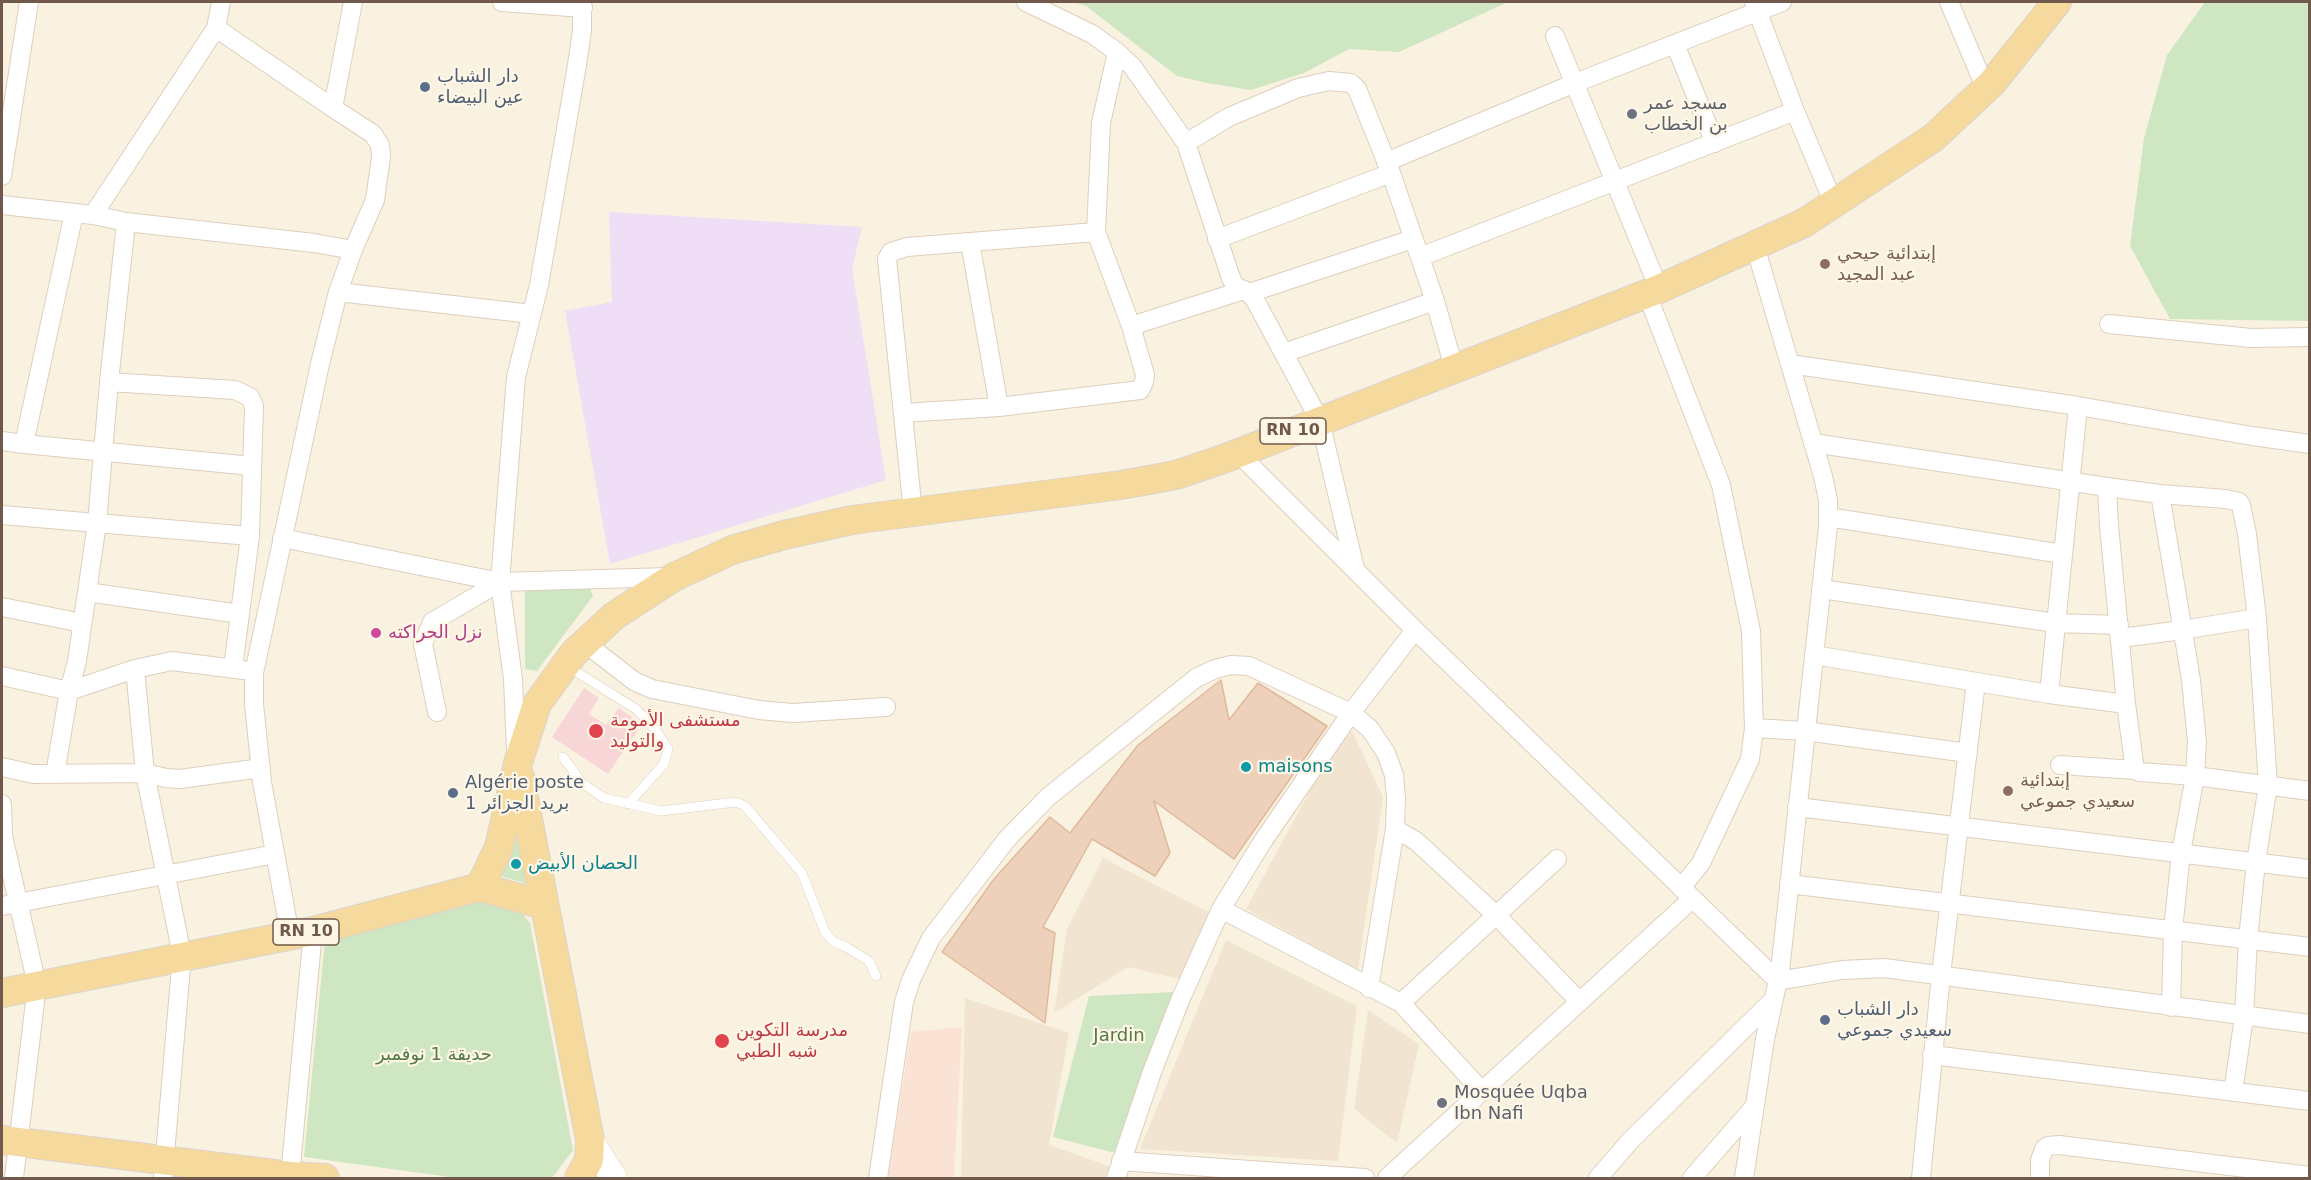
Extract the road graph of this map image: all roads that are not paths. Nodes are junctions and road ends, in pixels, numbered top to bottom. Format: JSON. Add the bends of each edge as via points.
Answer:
{"nodes":[{"id":1,"x":29,"y":2,"type":"edge"},
{"id":2,"x":221,"y":2,"type":"edge"},
{"id":3,"x":353,"y":2,"type":"edge"},
{"id":4,"x":502,"y":2,"type":"edge"},
{"id":5,"x":1026,"y":2,"type":"edge"},
{"id":6,"x":1782,"y":2,"type":"edge"},
{"id":7,"x":1949,"y":2,"type":"edge"},
{"id":8,"x":2057,"y":2,"type":"edge"},
{"id":9,"x":582,"y":5,"type":"edge"},
{"id":10,"x":1756,"y":7,"type":"edge"},
{"id":11,"x":216,"y":28,"type":"junction"},
{"id":12,"x":1555,"y":36,"type":"dead end"},
{"id":13,"x":1675,"y":44,"type":"junction"},
{"id":14,"x":1117,"y":52,"type":"junction"},
{"id":15,"x":1575,"y":83,"type":"junction"},
{"id":16,"x":1986,"y":89,"type":"junction"},
{"id":17,"x":8,"y":94,"type":"edge"},
{"id":18,"x":333,"y":108,"type":"junction"},
{"id":19,"x":1795,"y":111,"type":"junction"},
{"id":20,"x":1186,"y":143,"type":"junction"},
{"id":21,"x":1715,"y":143,"type":"junction"},
{"id":22,"x":1388,"y":168,"type":"junction"},
{"id":23,"x":2,"y":176,"type":"edge"},
{"id":24,"x":1615,"y":182,"type":"junction"},
{"id":25,"x":1834,"y":204,"type":"junction"},
{"id":26,"x":2,"y":205,"type":"edge"},
{"id":27,"x":74,"y":213,"type":"junction"},
{"id":28,"x":93,"y":215,"type":"junction"},
{"id":29,"x":126,"y":222,"type":"junction"},
{"id":30,"x":1096,"y":232,"type":"junction"},
{"id":31,"x":1217,"y":239,"type":"junction"},
{"id":32,"x":1413,"y":239,"type":"junction"},
{"id":33,"x":970,"y":242,"type":"junction"},
{"id":34,"x":1755,"y":246,"type":"junction"},
{"id":35,"x":353,"y":250,"type":"junction"},
{"id":36,"x":1420,"y":257,"type":"junction"},
{"id":37,"x":338,"y":291,"type":"junction"},
{"id":38,"x":1653,"y":291,"type":"junction"},
{"id":39,"x":1247,"y":292,"type":"junction"},
{"id":40,"x":1435,"y":301,"type":"junction"},
{"id":41,"x":532,"y":314,"type":"junction"},
{"id":42,"x":2109,"y":324,"type":"dead end"},
{"id":43,"x":1131,"y":326,"type":"junction"},
{"id":44,"x":2310,"y":338,"type":"edge"},
{"id":45,"x":1284,"y":353,"type":"junction"},
{"id":46,"x":1790,"y":364,"type":"junction"},
{"id":47,"x":1454,"y":368,"type":"junction"},
{"id":48,"x":109,"y":382,"type":"junction"},
{"id":49,"x":2078,"y":406,"type":"junction"},
{"id":50,"x":999,"y":407,"type":"junction"},
{"id":51,"x":903,"y":413,"type":"junction"},
{"id":52,"x":1320,"y":421,"type":"junction"},
{"id":53,"x":2,"y":441,"type":"edge"},
{"id":54,"x":1813,"y":443,"type":"junction"},
{"id":55,"x":24,"y":444,"type":"junction"},
{"id":56,"x":2310,"y":444,"type":"edge"},
{"id":57,"x":103,"y":452,"type":"junction"},
{"id":58,"x":1238,"y":453,"type":"junction"},
{"id":59,"x":252,"y":466,"type":"junction"},
{"id":60,"x":2069,"y":482,"type":"junction"},
{"id":61,"x":2107,"y":487,"type":"junction"},
{"id":62,"x":2160,"y":494,"type":"junction"},
{"id":63,"x":913,"y":512,"type":"junction"},
{"id":64,"x":2,"y":515,"type":"edge"},
{"id":65,"x":1828,"y":517,"type":"junction"},
{"id":66,"x":97,"y":523,"type":"junction"},
{"id":67,"x":250,"y":536,"type":"junction"},
{"id":68,"x":282,"y":538,"type":"junction"},
{"id":69,"x":2063,"y":554,"type":"junction"},
{"id":70,"x":1356,"y":570,"type":"junction"},
{"id":71,"x":674,"y":577,"type":"junction"},
{"id":72,"x":500,"y":582,"type":"junction"},
{"id":73,"x":1821,"y":589,"type":"junction"},
{"id":74,"x":87,"y":592,"type":"junction"},
{"id":75,"x":2,"y":607,"type":"edge"},
{"id":76,"x":240,"y":614,"type":"junction"},
{"id":77,"x":2257,"y":618,"type":"junction"},
{"id":78,"x":82,"y":623,"type":"junction"},
{"id":79,"x":2056,"y":623,"type":"junction"},
{"id":80,"x":1415,"y":630,"type":"junction"},
{"id":81,"x":2182,"y":630,"type":"junction"},
{"id":82,"x":2120,"y":631,"type":"junction"},
{"id":83,"x":585,"y":643,"type":"junction"},
{"id":84,"x":1814,"y":655,"type":"junction"},
{"id":85,"x":564,"y":665,"type":"junction"},
{"id":86,"x":233,"y":668,"type":"junction"},
{"id":87,"x":135,"y":669,"type":"junction"},
{"id":88,"x":254,"y":673,"type":"junction"},
{"id":89,"x":2,"y":676,"type":"edge"},
{"id":90,"x":1976,"y":682,"type":"junction"},
{"id":91,"x":69,"y":691,"type":"junction"},
{"id":92,"x":2049,"y":694,"type":"junction"},
{"id":93,"x":2126,"y":704,"type":"junction"},
{"id":94,"x":886,"y":707,"type":"dead end"},
{"id":95,"x":437,"y":712,"type":"dead end"},
{"id":96,"x":1351,"y":713,"type":"junction"},
{"id":97,"x":1754,"y":728,"type":"junction"},
{"id":98,"x":1805,"y":731,"type":"junction"},
{"id":99,"x":1968,"y":753,"type":"junction"},
{"id":100,"x":563,"y":757,"type":"dead end"},
{"id":101,"x":518,"y":763,"type":"junction"},
{"id":102,"x":2060,"y":765,"type":"dead end"},
{"id":103,"x":2,"y":767,"type":"edge"},
{"id":104,"x":261,"y":768,"type":"junction"},
{"id":105,"x":2135,"y":770,"type":"junction"},
{"id":106,"x":145,"y":773,"type":"junction"},
{"id":107,"x":55,"y":774,"type":"junction"},
{"id":108,"x":2195,"y":776,"type":"junction"},
{"id":109,"x":2268,"y":785,"type":"junction"},
{"id":110,"x":2310,"y":791,"type":"edge"},
{"id":111,"x":2,"y":804,"type":"edge"},
{"id":112,"x":628,"y":804,"type":"junction"},
{"id":113,"x":1797,"y":807,"type":"junction"},
{"id":114,"x":1959,"y":826,"type":"junction"},
{"id":115,"x":1395,"y":829,"type":"junction"},
{"id":116,"x":2181,"y":853,"type":"junction"},
{"id":117,"x":275,"y":854,"type":"junction"},
{"id":118,"x":1557,"y":859,"type":"dead end"},
{"id":119,"x":2256,"y":862,"type":"junction"},
{"id":120,"x":2310,"y":868,"type":"edge"},
{"id":121,"x":166,"y":876,"type":"junction"},
{"id":122,"x":1789,"y":884,"type":"junction"},
{"id":123,"x":480,"y":887,"type":"junction"},
{"id":124,"x":1687,"y":893,"type":"junction"},
{"id":125,"x":1949,"y":904,"type":"junction"},
{"id":126,"x":10,"y":905,"type":"edge"},
{"id":127,"x":544,"y":905,"type":"junction"},
{"id":128,"x":1221,"y":909,"type":"junction"},
{"id":129,"x":1497,"y":916,"type":"junction"},
{"id":130,"x":2173,"y":930,"type":"junction"},
{"id":131,"x":302,"y":933,"type":"junction"},
{"id":132,"x":2248,"y":939,"type":"junction"},
{"id":133,"x":2310,"y":947,"type":"edge"},
{"id":134,"x":182,"y":956,"type":"junction"},
{"id":135,"x":1941,"y":975,"type":"junction"},
{"id":136,"x":876,"y":976,"type":"dead end"},
{"id":137,"x":1778,"y":981,"type":"junction"},
{"id":138,"x":37,"y":985,"type":"junction"},
{"id":139,"x":1369,"y":988,"type":"junction"},
{"id":140,"x":2,"y":993,"type":"edge"},
{"id":141,"x":1774,"y":999,"type":"junction"},
{"id":142,"x":1579,"y":1001,"type":"junction"},
{"id":143,"x":1401,"y":1002,"type":"junction"},
{"id":144,"x":2171,"y":1007,"type":"junction"},
{"id":145,"x":2244,"y":1017,"type":"junction"},
{"id":146,"x":2310,"y":1024,"type":"edge"},
{"id":147,"x":1932,"y":1055,"type":"junction"},
{"id":148,"x":1481,"y":1090,"type":"junction"},
{"id":149,"x":2233,"y":1092,"type":"junction"},
{"id":150,"x":2310,"y":1101,"type":"edge"},
{"id":151,"x":1754,"y":1107,"type":"junction"},
{"id":152,"x":590,"y":1140,"type":"junction"},
{"id":153,"x":10,"y":1141,"type":"edge"},
{"id":154,"x":165,"y":1169,"type":"edge"},
{"id":155,"x":1119,"y":1170,"type":"edge"},
{"id":156,"x":290,"y":1176,"type":"junction"},
{"id":157,"x":2310,"y":1176,"type":"edge"},
{"id":158,"x":318,"y":1178,"type":"edge"},
{"id":159,"x":14,"y":1179,"type":"edge"},
{"id":160,"x":326,"y":1179,"type":"edge"},
{"id":161,"x":579,"y":1179,"type":"edge"},
{"id":162,"x":614,"y":1179,"type":"edge"},
{"id":163,"x":878,"y":1179,"type":"edge"},
{"id":164,"x":1365,"y":1179,"type":"edge"},
{"id":165,"x":1388,"y":1179,"type":"edge"},
{"id":166,"x":1598,"y":1179,"type":"edge"},
{"id":167,"x":1692,"y":1179,"type":"edge"},
{"id":168,"x":1744,"y":1179,"type":"edge"},
{"id":169,"x":1920,"y":1179,"type":"edge"},
{"id":170,"x":2040,"y":1179,"type":"edge"}],
"edges":[{"from":1,"to":17,"type":"street"},
{"from":2,"to":11,"type":"street"},
{"from":3,"to":18,"type":"street"},
{"from":4,"to":9,"type":"street"},
{"from":5,"to":14,"type":"street","via":[[1092,34]]},
{"from":6,"to":10,"type":"street"},
{"from":7,"to":16,"type":"street"},
{"from":8,"to":16,"type":"main road","number":"RN 10"},
{"from":9,"to":41,"type":"street","via":[[577,65]]},
{"from":10,"to":13,"type":"street"},
{"from":10,"to":19,"type":"street"},
{"from":11,"to":18,"type":"street"},
{"from":11,"to":28,"type":"street"},
{"from":12,"to":15,"type":"street"},
{"from":13,"to":15,"type":"street"},
{"from":13,"to":21,"type":"street"},
{"from":14,"to":20,"type":"street","via":[[1132,66]]},
{"from":14,"to":30,"type":"street","via":[[1101,123]]},
{"from":15,"to":22,"type":"street"},
{"from":15,"to":24,"type":"street"},
{"from":16,"to":25,"type":"main road","number":"RN 10","via":[[1933,138]]},
{"from":17,"to":23,"type":"street"},
{"from":18,"to":35,"type":"street","via":[[372,134],[380,145],[375,200]]},
{"from":19,"to":21,"type":"street"},
{"from":19,"to":25,"type":"street"},
{"from":20,"to":22,"type":"street","via":[[1229,117],[1299,88],[1329,81],[1351,83],[1357,89]]},
{"from":20,"to":31,"type":"street"},
{"from":21,"to":24,"type":"street"},
{"from":22,"to":31,"type":"street"},
{"from":22,"to":32,"type":"street"},
{"from":24,"to":36,"type":"street"},
{"from":24,"to":38,"type":"street"},
{"from":25,"to":34,"type":"main road","number":"RN 10"},
{"from":26,"to":27,"type":"street"},
{"from":27,"to":28,"type":"street"},
{"from":27,"to":55,"type":"street"},
{"from":28,"to":29,"type":"street"},
{"from":29,"to":35,"type":"street"},
{"from":29,"to":48,"type":"street"},
{"from":30,"to":33,"type":"street"},
{"from":30,"to":43,"type":"street"},
{"from":31,"to":39,"type":"street","via":[[1235,286]]},
{"from":32,"to":36,"type":"street"},
{"from":32,"to":39,"type":"street"},
{"from":33,"to":50,"type":"street"},
{"from":33,"to":51,"type":"street","via":[[907,247],[891,252],[887,259]]},
{"from":34,"to":38,"type":"main road","number":"RN 10"},
{"from":34,"to":46,"type":"street"},
{"from":35,"to":37,"type":"street"},
{"from":36,"to":40,"type":"street"},
{"from":37,"to":41,"type":"street"},
{"from":37,"to":68,"type":"street"},
{"from":38,"to":47,"type":"main road","number":"RN 10"},
{"from":38,"to":97,"type":"street","via":[[1721,485],[1751,631]]},
{"from":39,"to":43,"type":"street"},
{"from":39,"to":45,"type":"street"},
{"from":40,"to":45,"type":"street"},
{"from":40,"to":47,"type":"street"},
{"from":41,"to":72,"type":"street","via":[[516,377]]},
{"from":42,"to":44,"type":"street","via":[[2251,338]]},
{"from":43,"to":50,"type":"street","via":[[1145,375],[1140,390]]},
{"from":45,"to":52,"type":"street"},
{"from":46,"to":49,"type":"street"},
{"from":46,"to":54,"type":"street"},
{"from":47,"to":52,"type":"main road","number":"RN 10"},
{"from":48,"to":57,"type":"street"},
{"from":48,"to":59,"type":"street","via":[[243,392],[254,406]]},
{"from":49,"to":56,"type":"street"},
{"from":49,"to":60,"type":"street"},
{"from":50,"to":51,"type":"street"},
{"from":51,"to":63,"type":"street"},
{"from":52,"to":58,"type":"main road","number":"RN 10"},
{"from":52,"to":70,"type":"street"},
{"from":53,"to":55,"type":"street"},
{"from":54,"to":60,"type":"street"},
{"from":54,"to":65,"type":"street","via":[[1828,500]]},
{"from":55,"to":57,"type":"street"},
{"from":57,"to":59,"type":"street"},
{"from":57,"to":66,"type":"street"},
{"from":58,"to":63,"type":"main road","number":"RN 10","via":[[1176,475],[1132,483]]},
{"from":58,"to":70,"type":"street"},
{"from":59,"to":67,"type":"street"},
{"from":60,"to":61,"type":"street"},
{"from":60,"to":69,"type":"street"},
{"from":61,"to":62,"type":"street"},
{"from":61,"to":82,"type":"street"},
{"from":62,"to":77,"type":"street","via":[[2239,502]]},
{"from":62,"to":81,"type":"street"},
{"from":63,"to":71,"type":"main road","number":"RN 10","via":[[784,535],[732,550]]},
{"from":64,"to":66,"type":"street"},
{"from":65,"to":69,"type":"street"},
{"from":65,"to":73,"type":"street"},
{"from":66,"to":67,"type":"street"},
{"from":66,"to":74,"type":"street"},
{"from":67,"to":76,"type":"street"},
{"from":68,"to":72,"type":"street"},
{"from":68,"to":88,"type":"street"},
{"from":69,"to":79,"type":"street"},
{"from":70,"to":80,"type":"street"},
{"from":71,"to":72,"type":"street"},
{"from":71,"to":83,"type":"main road","number":"RN 10","via":[[614,616]]},
{"from":72,"to":95,"type":"street","via":[[432,622],[423,644]]},
{"from":72,"to":101,"type":"street","via":[[513,679]]},
{"from":73,"to":79,"type":"street"},
{"from":73,"to":84,"type":"street"},
{"from":74,"to":76,"type":"street"},
{"from":74,"to":78,"type":"street"},
{"from":75,"to":78,"type":"street"},
{"from":76,"to":86,"type":"street"},
{"from":77,"to":81,"type":"street"},
{"from":77,"to":109,"type":"street"},
{"from":78,"to":91,"type":"street"},
{"from":79,"to":82,"type":"street"},
{"from":79,"to":92,"type":"street"},
{"from":80,"to":96,"type":"street"},
{"from":80,"to":124,"type":"street"},
{"from":81,"to":82,"type":"street"},
{"from":81,"to":108,"type":"street","via":[[2196,725]]},
{"from":82,"to":93,"type":"street"},
{"from":83,"to":85,"type":"main road","number":"RN 10"},
{"from":83,"to":94,"type":"street","via":[[634,681],[652,689],[793,713]]},
{"from":84,"to":90,"type":"street"},
{"from":84,"to":98,"type":"street"},
{"from":85,"to":101,"type":"main road","number":"RN 10","via":[[537,704]]},
{"from":85,"to":112,"type":"lane","via":[[636,709],[668,749],[664,764]]},
{"from":86,"to":87,"type":"street","via":[[172,661]]},
{"from":86,"to":88,"type":"street"},
{"from":87,"to":91,"type":"street"},
{"from":87,"to":106,"type":"street"},
{"from":88,"to":104,"type":"street"},
{"from":89,"to":91,"type":"street"},
{"from":90,"to":92,"type":"street"},
{"from":90,"to":99,"type":"street"},
{"from":91,"to":107,"type":"street"},
{"from":92,"to":93,"type":"street"},
{"from":93,"to":105,"type":"street"},
{"from":96,"to":115,"type":"street","via":[[1370,729],[1395,775]]},
{"from":96,"to":128,"type":"street"},
{"from":96,"to":163,"type":"street","via":[[1250,666],[1215,669],[1196,678],[1048,797],[994,855],[930,938],[920,958],[904,1002]]},
{"from":97,"to":98,"type":"street"},
{"from":97,"to":124,"type":"street","via":[[1746,771]]},
{"from":98,"to":99,"type":"street"},
{"from":98,"to":113,"type":"street"},
{"from":99,"to":114,"type":"street"},
{"from":100,"to":112,"type":"lane","via":[[582,783],[604,798]]},
{"from":101,"to":123,"type":"main road","number":"RN 10","via":[[498,847]]},
{"from":101,"to":127,"type":"main road","number":"RN 10"},
{"from":102,"to":105,"type":"street"},
{"from":103,"to":107,"type":"street"},
{"from":104,"to":106,"type":"street","via":[[180,778]]},
{"from":104,"to":117,"type":"street"},
{"from":105,"to":108,"type":"street"},
{"from":106,"to":107,"type":"street"},
{"from":106,"to":121,"type":"street"},
{"from":108,"to":109,"type":"street"},
{"from":108,"to":116,"type":"street"},
{"from":109,"to":110,"type":"street"},
{"from":109,"to":119,"type":"street"},
{"from":111,"to":126,"type":"street"},
{"from":112,"to":136,"type":"lane","via":[[661,811],[736,802],[745,806],[802,873],[825,932],[834,942],[869,961]]},
{"from":113,"to":114,"type":"street"},
{"from":113,"to":122,"type":"street"},
{"from":114,"to":116,"type":"street"},
{"from":114,"to":125,"type":"street"},
{"from":115,"to":129,"type":"street","via":[[1416,841]]},
{"from":115,"to":139,"type":"street"},
{"from":116,"to":119,"type":"street"},
{"from":116,"to":130,"type":"street"},
{"from":117,"to":121,"type":"street"},
{"from":117,"to":131,"type":"street"},
{"from":118,"to":129,"type":"street"},
{"from":119,"to":120,"type":"street"},
{"from":119,"to":132,"type":"street"},
{"from":121,"to":126,"type":"street"},
{"from":121,"to":134,"type":"street"},
{"from":122,"to":125,"type":"street"},
{"from":122,"to":137,"type":"street"},
{"from":123,"to":127,"type":"main road"},
{"from":123,"to":131,"type":"main road","number":"RN 10"},
{"from":124,"to":137,"type":"street"},
{"from":124,"to":142,"type":"street"},
{"from":125,"to":130,"type":"street"},
{"from":125,"to":135,"type":"street"},
{"from":126,"to":138,"type":"street"},
{"from":127,"to":152,"type":"main road","number":"RN 10"},
{"from":128,"to":139,"type":"street"},
{"from":128,"to":155,"type":"street","via":[[1177,1009]]},
{"from":129,"to":142,"type":"street"},
{"from":129,"to":143,"type":"street"},
{"from":130,"to":132,"type":"street"},
{"from":130,"to":144,"type":"street"},
{"from":131,"to":134,"type":"main road","number":"RN 10"},
{"from":131,"to":156,"type":"street"},
{"from":132,"to":133,"type":"street"},
{"from":132,"to":145,"type":"street"},
{"from":134,"to":138,"type":"main road","number":"RN 10"},
{"from":134,"to":154,"type":"street"},
{"from":135,"to":137,"type":"street","via":[[1866,968]]},
{"from":135,"to":144,"type":"street"},
{"from":135,"to":147,"type":"street"},
{"from":137,"to":141,"type":"street"},
{"from":138,"to":140,"type":"main road","number":"RN 10"},
{"from":138,"to":153,"type":"street"},
{"from":139,"to":143,"type":"street"},
{"from":141,"to":151,"type":"street"},
{"from":141,"to":166,"type":"street","via":[[1630,1141]]},
{"from":142,"to":148,"type":"street"},
{"from":143,"to":148,"type":"street"},
{"from":144,"to":145,"type":"street"},
{"from":145,"to":146,"type":"street"},
{"from":145,"to":149,"type":"street"},
{"from":147,"to":149,"type":"street"},
{"from":147,"to":169,"type":"street"},
{"from":148,"to":165,"type":"street"},
{"from":149,"to":150,"type":"street"},
{"from":151,"to":167,"type":"street"},
{"from":151,"to":168,"type":"street"},
{"from":152,"to":161,"type":"main road","number":"RN 10","via":[[589,1160]]},
{"from":152,"to":162,"type":"street"},
{"from":153,"to":154,"type":"main road"},
{"from":153,"to":159,"type":"street"},
{"from":154,"to":156,"type":"main road"},
{"from":155,"to":164,"type":"street"},
{"from":156,"to":158,"type":"main road"},
{"from":157,"to":170,"type":"street","via":[[2059,1145],[2044,1149]]},
{"from":158,"to":160,"type":"main road"}]}
